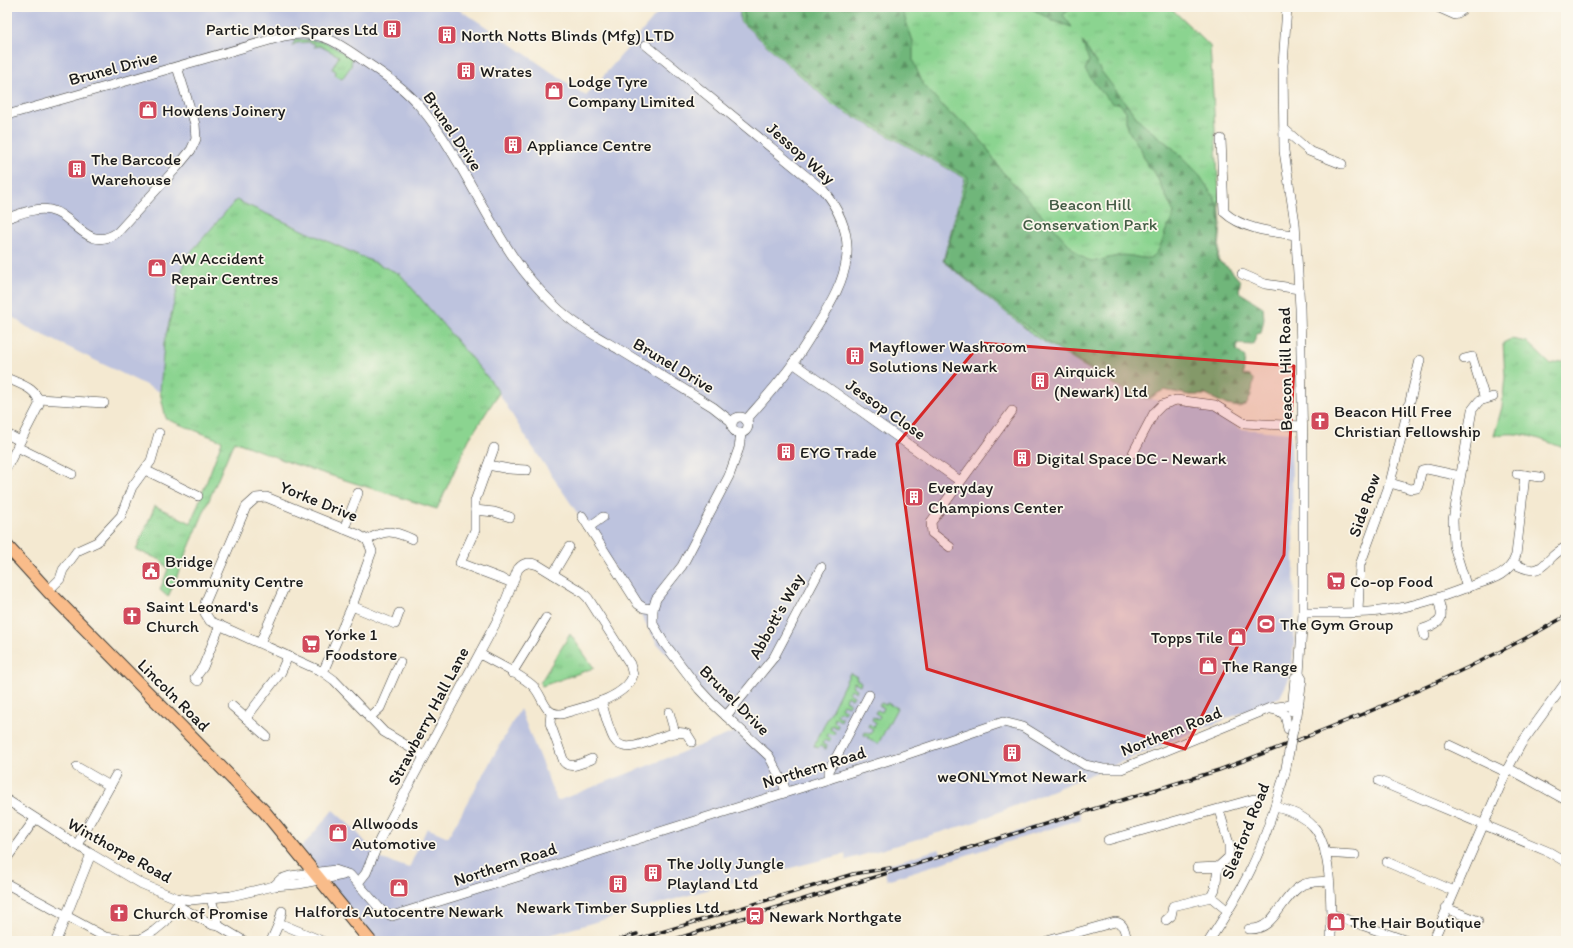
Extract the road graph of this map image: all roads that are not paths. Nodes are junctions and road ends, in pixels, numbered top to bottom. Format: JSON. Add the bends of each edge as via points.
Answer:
{"nodes":[{"id":1,"x":1287,"y":7,"type":"edge"},
{"id":2,"x":1437,"y":7,"type":"edge"},
{"id":3,"x":1463,"y":7,"type":"edge"},
{"id":4,"x":646,"y":45,"type":"dead end"},
{"id":5,"x":177,"y":67,"type":"junction"},
{"id":6,"x":7,"y":115,"type":"edge"},
{"id":7,"x":1284,"y":129,"type":"junction"},
{"id":8,"x":1221,"y":139,"type":"dead end"},
{"id":9,"x":1342,"y":164,"type":"dead end"},
{"id":10,"x":7,"y":218,"type":"edge"},
{"id":11,"x":1295,"y":235,"type":"junction"},
{"id":12,"x":1242,"y":274,"type":"dead end"},
{"id":13,"x":1299,"y":288,"type":"junction"},
{"id":14,"x":1464,"y":359,"type":"dead end"},
{"id":15,"x":1420,"y":360,"type":"dead end"},
{"id":16,"x":793,"y":363,"type":"junction"},
{"id":17,"x":7,"y":378,"type":"edge"},
{"id":18,"x":39,"y":399,"type":"junction"},
{"id":19,"x":104,"y":403,"type":"dead end"},
{"id":20,"x":1012,"y":410,"type":"dead end"},
{"id":21,"x":746,"y":420,"type":"junction"},
{"id":22,"x":732,"y":422,"type":"junction"},
{"id":23,"x":1302,"y":426,"type":"junction"},
{"id":24,"x":159,"y":433,"type":"dead end"},
{"id":25,"x":7,"y":434,"type":"edge"},
{"id":26,"x":741,"y":434,"type":"junction"},
{"id":27,"x":18,"y":444,"type":"junction"},
{"id":28,"x":494,"y":448,"type":"dead end"},
{"id":29,"x":1133,"y":452,"type":"dead end"},
{"id":30,"x":488,"y":465,"type":"junction"},
{"id":31,"x":7,"y":466,"type":"edge"},
{"id":32,"x":145,"y":470,"type":"junction"},
{"id":33,"x":527,"y":470,"type":"dead end"},
{"id":34,"x":72,"y":474,"type":"dead end"},
{"id":35,"x":1460,"y":476,"type":"junction"},
{"id":36,"x":1540,"y":477,"type":"dead end"},
{"id":37,"x":960,"y":481,"type":"junction"},
{"id":38,"x":1390,"y":483,"type":"junction"},
{"id":39,"x":358,"y":493,"type":"dead end"},
{"id":40,"x":198,"y":496,"type":"dead end"},
{"id":41,"x":475,"y":510,"type":"junction"},
{"id":42,"x":582,"y":516,"type":"dead end"},
{"id":43,"x":510,"y":517,"type":"dead end"},
{"id":44,"x":603,"y":517,"type":"dead end"},
{"id":45,"x":589,"y":527,"type":"junction"},
{"id":46,"x":344,"y":529,"type":"junction"},
{"id":47,"x":412,"y":539,"type":"dead end"},
{"id":48,"x":367,"y":540,"type":"junction"},
{"id":49,"x":7,"y":546,"type":"edge"},
{"id":50,"x":569,"y":547,"type":"dead end"},
{"id":51,"x":950,"y":547,"type":"dead end"},
{"id":52,"x":1566,"y":547,"type":"edge"},
{"id":53,"x":1513,"y":563,"type":"junction"},
{"id":54,"x":821,"y":568,"type":"dead end"},
{"id":55,"x":553,"y":574,"type":"junction"},
{"id":56,"x":513,"y":583,"type":"junction"},
{"id":57,"x":284,"y":588,"type":"dead end"},
{"id":58,"x":1467,"y":588,"type":"junction"},
{"id":59,"x":48,"y":591,"type":"junction"},
{"id":60,"x":1438,"y":599,"type":"junction"},
{"id":61,"x":352,"y":606,"type":"junction"},
{"id":62,"x":653,"y":609,"type":"junction"},
{"id":63,"x":1358,"y":612,"type":"junction"},
{"id":64,"x":399,"y":613,"type":"dead end"},
{"id":65,"x":1303,"y":613,"type":"junction"},
{"id":66,"x":546,"y":618,"type":"dead end"},
{"id":67,"x":220,"y":626,"type":"junction"},
{"id":68,"x":1425,"y":636,"type":"dead end"},
{"id":69,"x":260,"y":643,"type":"junction"},
{"id":70,"x":480,"y":654,"type":"junction"},
{"id":71,"x":288,"y":656,"type":"junction"},
{"id":72,"x":400,"y":662,"type":"dead end"},
{"id":73,"x":323,"y":672,"type":"junction"},
{"id":74,"x":512,"y":673,"type":"junction"},
{"id":75,"x":198,"y":681,"type":"dead end"},
{"id":76,"x":1566,"y":682,"type":"edge"},
{"id":77,"x":869,"y":695,"type":"dead end"},
{"id":78,"x":601,"y":701,"type":"junction"},
{"id":79,"x":1296,"y":705,"type":"junction"},
{"id":80,"x":232,"y":706,"type":"dead end"},
{"id":81,"x":1270,"y":708,"type":"junction"},
{"id":82,"x":669,"y":712,"type":"dead end"},
{"id":83,"x":551,"y":713,"type":"junction"},
{"id":84,"x":726,"y":716,"type":"junction"},
{"id":85,"x":246,"y":718,"type":"junction"},
{"id":86,"x":369,"y":718,"type":"junction"},
{"id":87,"x":1290,"y":730,"type":"junction"},
{"id":88,"x":675,"y":733,"type":"junction"},
{"id":89,"x":266,"y":736,"type":"dead end"},
{"id":90,"x":692,"y":742,"type":"dead end"},
{"id":91,"x":1449,"y":745,"type":"dead end"},
{"id":92,"x":424,"y":756,"type":"junction"},
{"id":93,"x":592,"y":759,"type":"dead end"},
{"id":94,"x":77,"y":767,"type":"dead end"},
{"id":95,"x":1507,"y":770,"type":"junction"},
{"id":96,"x":116,"y":775,"type":"dead end"},
{"id":97,"x":829,"y":779,"type":"junction"},
{"id":98,"x":1379,"y":781,"type":"dead end"},
{"id":99,"x":110,"y":786,"type":"junction"},
{"id":100,"x":786,"y":792,"type":"junction"},
{"id":101,"x":1254,"y":799,"type":"dead end"},
{"id":102,"x":7,"y":800,"type":"edge"},
{"id":103,"x":1566,"y":800,"type":"edge"},
{"id":104,"x":1275,"y":807,"type":"junction"},
{"id":105,"x":1219,"y":810,"type":"junction"},
{"id":106,"x":35,"y":819,"type":"junction"},
{"id":107,"x":1482,"y":824,"type":"junction"},
{"id":108,"x":1108,"y":840,"type":"dead end"},
{"id":109,"x":77,"y":845,"type":"junction"},
{"id":110,"x":1326,"y":853,"type":"junction"},
{"id":111,"x":91,"y":854,"type":"junction"},
{"id":112,"x":1355,"y":855,"type":"dead end"},
{"id":113,"x":7,"y":858,"type":"edge"},
{"id":114,"x":1387,"y":862,"type":"dead end"},
{"id":115,"x":1566,"y":862,"type":"edge"},
{"id":116,"x":1218,"y":867,"type":"junction"},
{"id":117,"x":1197,"y":868,"type":"dead end"},
{"id":118,"x":317,"y":876,"type":"junction"},
{"id":119,"x":1329,"y":881,"type":"junction"},
{"id":120,"x":358,"y":883,"type":"junction"},
{"id":121,"x":7,"y":884,"type":"edge"},
{"id":122,"x":1454,"y":891,"type":"junction"},
{"id":123,"x":1211,"y":897,"type":"junction"},
{"id":124,"x":211,"y":899,"type":"junction"},
{"id":125,"x":180,"y":903,"type":"junction"},
{"id":126,"x":1446,"y":908,"type":"junction"},
{"id":127,"x":282,"y":911,"type":"dead end"},
{"id":128,"x":1228,"y":911,"type":"junction"},
{"id":129,"x":1331,"y":914,"type":"junction"},
{"id":130,"x":66,"y":917,"type":"junction"},
{"id":131,"x":1166,"y":920,"type":"dead end"},
{"id":132,"x":1478,"y":921,"type":"dead end"},
{"id":133,"x":279,"y":923,"type":"junction"},
{"id":134,"x":219,"y":926,"type":"junction"},
{"id":135,"x":1249,"y":929,"type":"dead end"},
{"id":136,"x":56,"y":941,"type":"edge"},
{"id":137,"x":244,"y":941,"type":"edge"},
{"id":138,"x":271,"y":941,"type":"edge"},
{"id":139,"x":322,"y":941,"type":"edge"},
{"id":140,"x":370,"y":941,"type":"edge"},
{"id":141,"x":1047,"y":941,"type":"edge"},
{"id":142,"x":1127,"y":941,"type":"edge"},
{"id":143,"x":1209,"y":941,"type":"edge"},
{"id":144,"x":1331,"y":941,"type":"edge"},
{"id":145,"x":1407,"y":941,"type":"edge"},
{"id":146,"x":1433,"y":941,"type":"edge"}],
"edges":[{"from":1,"to":7,"type":"street","name":"Beacon Hill Road","via":[[1283,65]]},
{"from":2,"to":3,"type":"street","via":[[1455,15]]},
{"from":4,"to":16,"type":"street","name":"Jessop Way","via":[[812,181],[832,202],[840,215],[847,245],[841,283]]},
{"from":5,"to":6,"type":"street","name":"Brunel Drive"},
{"from":5,"to":10,"type":"street","via":[[195,124],[196,139],[178,166],[118,232],[108,237],[90,236],[48,209],[38,209]]},
{"from":5,"to":22,"type":"street","name":"Brunel Drive","via":[[292,34],[319,35],[346,48],[400,86],[421,108],[451,150],[515,259],[533,283],[562,312],[586,331],[713,407]]},
{"from":7,"to":9,"type":"street","via":[[1309,152]]},
{"from":7,"to":11,"type":"street","name":"Beacon Hill Road","via":[[1284,151]]},
{"from":8,"to":11,"type":"street","via":[[1224,212],[1232,220],[1267,232]]},
{"from":11,"to":13,"type":"street","name":"Beacon Hill Road"},
{"from":12,"to":13,"type":"street","via":[[1265,284]]},
{"from":13,"to":23,"type":"street","name":"Beacon Hill Road"},
{"from":14,"to":35,"type":"street","via":[[1472,357],[1489,398],[1480,401],[1472,410]]},
{"from":15,"to":38,"type":"street","name":"Side Row","via":[[1411,409]]},
{"from":16,"to":21,"type":"street","name":"Jessop Way"},
{"from":16,"to":37,"type":"street","name":"Jessop Close"},
{"from":17,"to":18,"type":"street","via":[[34,392]]},
{"from":18,"to":19,"type":"street"},
{"from":18,"to":27,"type":"street","via":[[39,405]]},
{"from":20,"to":37,"type":"street"},
{"from":21,"to":22,"type":"street","via":[[740,417]]},
{"from":21,"to":26,"type":"street","via":[[747,428]]},
{"from":22,"to":26,"type":"street","via":[[732,430]]},
{"from":23,"to":29,"type":"street","via":[[1244,423],[1215,405],[1176,400],[1162,405],[1154,413]]},
{"from":23,"to":65,"type":"street","name":"Beacon Hill Road"},
{"from":24,"to":32,"type":"street","via":[[151,461]]},
{"from":25,"to":27,"type":"street"},
{"from":26,"to":62,"type":"street","via":[[729,476],[682,566],[659,595]]},
{"from":27,"to":31,"type":"street"},
{"from":27,"to":34,"type":"street"},
{"from":28,"to":30,"type":"street"},
{"from":30,"to":33,"type":"street"},
{"from":30,"to":41,"type":"street"},
{"from":32,"to":40,"type":"street"},
{"from":32,"to":59,"type":"street","via":[[132,487],[121,516],[97,542],[77,551],[63,570],[60,579]]},
{"from":35,"to":38,"type":"street","via":[[1427,469],[1422,470],[1416,488]]},
{"from":35,"to":58,"type":"street","via":[[1453,534],[1454,546]]},
{"from":36,"to":53,"type":"street","via":[[1521,475],[1518,546]]},
{"from":37,"to":51,"type":"street","via":[[930,526],[932,533]]},
{"from":38,"to":63,"type":"street","name":"Side Row","via":[[1360,565]]},
{"from":39,"to":46,"type":"street"},
{"from":41,"to":43,"type":"street"},
{"from":41,"to":56,"type":"street","via":[[475,530],[460,563]]},
{"from":42,"to":45,"type":"street"},
{"from":44,"to":45,"type":"street"},
{"from":45,"to":62,"type":"street","via":[[638,604]]},
{"from":46,"to":48,"type":"street","name":"Yorke Drive"},
{"from":46,"to":67,"type":"street","name":"Yorke Drive","via":[[266,497],[256,498],[246,507],[205,603],[205,613],[210,621]]},
{"from":47,"to":48,"type":"street","via":[[388,531],[378,533]]},
{"from":48,"to":61,"type":"street","name":"Yorke Drive","via":[[372,551]]},
{"from":49,"to":59,"type":"main road","name":"Lincoln Road"},
{"from":50,"to":55,"type":"street"},
{"from":52,"to":53,"type":"street","via":[[1558,550],[1541,569],[1533,571]]},
{"from":53,"to":58,"type":"street","via":[[1498,577]]},
{"from":54,"to":84,"type":"street","name":"Abbott's Way","via":[[774,657]]},
{"from":55,"to":56,"type":"street","name":"Strawberry Hall Lane","via":[[538,565],[525,563],[518,569]]},
{"from":55,"to":78,"type":"street","via":[[588,598],[631,668],[633,675],[627,686]]},
{"from":56,"to":70,"type":"street","name":"Strawberry Hall Lane"},
{"from":57,"to":69,"type":"street"},
{"from":58,"to":60,"type":"street"},
{"from":59,"to":118,"type":"main road","name":"Lincoln Road","via":[[264,811]]},
{"from":60,"to":63,"type":"street","via":[[1379,611]]},
{"from":60,"to":68,"type":"street","via":[[1441,618],[1437,624],[1423,629]]},
{"from":61,"to":64,"type":"street","via":[[395,624]]},
{"from":61,"to":73,"type":"street","name":"Yorke Drive"},
{"from":62,"to":84,"type":"street","name":"Brunel Drive","via":[[653,624],[657,633],[691,679]]},
{"from":63,"to":65,"type":"street"},
{"from":65,"to":79,"type":"street","name":"Beacon Hill Road","via":[[1299,674],[1295,678]]},
{"from":66,"to":74,"type":"street"},
{"from":67,"to":69,"type":"street","name":"Yorke Drive"},
{"from":67,"to":75,"type":"street","via":[[203,667],[195,678]]},
{"from":69,"to":71,"type":"street","name":"Yorke Drive"},
{"from":70,"to":74,"type":"street"},
{"from":70,"to":92,"type":"street","name":"Strawberry Hall Lane"},
{"from":71,"to":73,"type":"street","name":"Yorke Drive"},
{"from":71,"to":85,"type":"street","via":[[281,672]]},
{"from":72,"to":86,"type":"street","via":[[380,708]]},
{"from":73,"to":86,"type":"street","name":"Yorke Drive","via":[[334,680]]},
{"from":74,"to":83,"type":"street","via":[[532,685],[542,696],[546,709]]},
{"from":76,"to":95,"type":"street","via":[[1521,744]]},
{"from":77,"to":97,"type":"street","via":[[829,771]]},
{"from":78,"to":83,"type":"street","via":[[561,714]]},
{"from":78,"to":88,"type":"street","via":[[612,734],[621,745],[633,746]]},
{"from":79,"to":81,"type":"street","name":"Northern Road"},
{"from":79,"to":87,"type":"street"},
{"from":80,"to":85,"type":"street"},
{"from":81,"to":87,"type":"street","via":[[1285,715]]},
{"from":81,"to":97,"type":"street","name":"Northern Road","via":[[1121,769],[1085,765],[1023,727],[1007,722]]},
{"from":82,"to":88,"type":"street"},
{"from":83,"to":93,"type":"street","via":[[550,723],[564,762],[571,766]]},
{"from":84,"to":100,"type":"street","name":"Brunel Drive","via":[[769,756]]},
{"from":85,"to":89,"type":"street"},
{"from":86,"to":92,"type":"street","name":"Yorke Drive","via":[[384,732]]},
{"from":87,"to":104,"type":"street","name":"Sleaford Road","bridge":true,"via":[[1289,753]]},
{"from":88,"to":90,"type":"street","via":[[687,734]]},
{"from":91,"to":95,"type":"street"},
{"from":92,"to":120,"type":"street","name":"Strawberry Hall Lane","via":[[380,839],[366,874]]},
{"from":94,"to":99,"type":"street"},
{"from":95,"to":103,"type":"street"},
{"from":95,"to":107,"type":"street"},
{"from":96,"to":99,"type":"street"},
{"from":97,"to":100,"type":"street","name":"Northern Road"},
{"from":98,"to":107,"type":"street"},
{"from":99,"to":109,"type":"street"},
{"from":100,"to":120,"type":"street","name":"Northern Road","via":[[399,915],[392,916],[383,912]]},
{"from":101,"to":105,"type":"street"},
{"from":102,"to":106,"type":"street","name":"Winthorpe Road"},
{"from":104,"to":110,"type":"street","via":[[1300,816],[1313,826],[1321,838]]},
{"from":104,"to":128,"type":"street","name":"Sleaford Road","via":[[1251,868]]},
{"from":105,"to":108,"type":"street"},
{"from":105,"to":116,"type":"street","via":[[1229,844],[1229,857]]},
{"from":106,"to":109,"type":"street","name":"Winthorpe Road"},
{"from":106,"to":113,"type":"street"},
{"from":107,"to":115,"type":"street","via":[[1549,852]]},
{"from":107,"to":122,"type":"street"},
{"from":109,"to":111,"type":"street","name":"Winthorpe Road"},
{"from":110,"to":112,"type":"street"},
{"from":110,"to":119,"type":"street"},
{"from":111,"to":125,"type":"street","name":"Winthorpe Road"},
{"from":111,"to":130,"type":"street"},
{"from":114,"to":122,"type":"street"},
{"from":116,"to":117,"type":"street"},
{"from":116,"to":123,"type":"street","via":[[1215,889]]},
{"from":118,"to":120,"type":"street","name":"Northern Road","via":[[335,870],[350,875]]},
{"from":118,"to":124,"type":"street","name":"Winthorpe Road","via":[[281,879],[274,886]]},
{"from":118,"to":140,"type":"main road","name":"Lincoln Road"},
{"from":119,"to":129,"type":"street"},
{"from":119,"to":135,"type":"street","via":[[1300,886],[1291,893],[1266,926],[1258,930]]},
{"from":121,"to":130,"type":"street"},
{"from":122,"to":126,"type":"street"},
{"from":123,"to":128,"type":"street"},
{"from":123,"to":131,"type":"street","via":[[1173,906],[1171,916]]},
{"from":124,"to":125,"type":"street","name":"Winthorpe Road"},
{"from":124,"to":134,"type":"street"},
{"from":125,"to":130,"type":"street","via":[[165,922],[141,939],[105,937]]},
{"from":125,"to":134,"type":"street","via":[[199,918]]},
{"from":126,"to":132,"type":"street"},
{"from":126,"to":146,"type":"street"},
{"from":127,"to":133,"type":"street"},
{"from":128,"to":143,"type":"street","name":"Sleaford Road"},
{"from":129,"to":144,"type":"street"},
{"from":129,"to":145,"type":"street"},
{"from":130,"to":136,"type":"street"},
{"from":133,"to":138,"type":"street"},
{"from":133,"to":139,"type":"street"},
{"from":134,"to":137,"type":"street"},
{"from":141,"to":142,"type":"street","via":[[1115,922],[1123,926]]}]}
